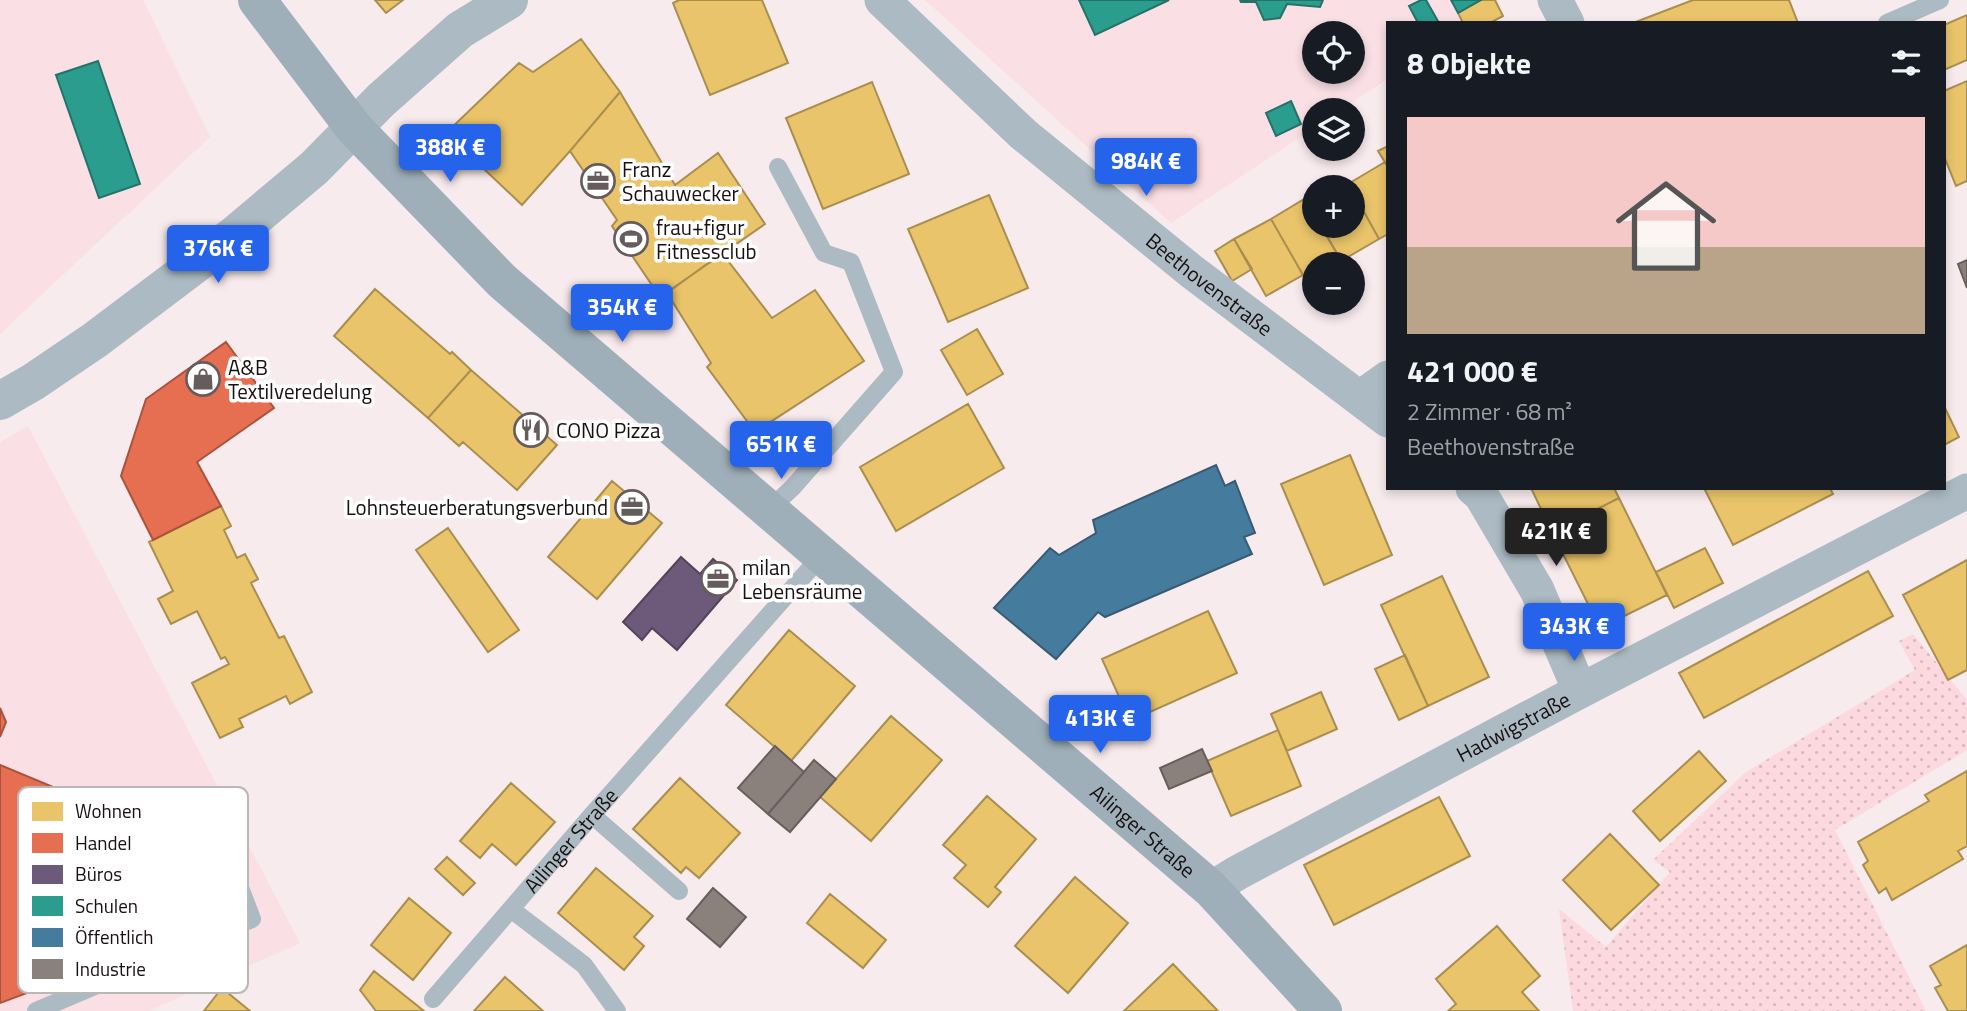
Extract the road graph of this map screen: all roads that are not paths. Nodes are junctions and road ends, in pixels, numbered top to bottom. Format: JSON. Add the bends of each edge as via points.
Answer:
{"nodes":[{"id":1,"x":257,"y":0,"type":"edge"},
{"id":2,"x":509,"y":0,"type":"edge"},
{"id":3,"x":883,"y":0,"type":"edge"},
{"id":4,"x":1555,"y":0,"type":"edge"},
{"id":5,"x":1940,"y":0,"type":"edge"},
{"id":6,"x":1566,"y":21,"type":"edge"},
{"id":7,"x":1892,"y":21,"type":"edge"},
{"id":8,"x":355,"y":128,"type":"junction"},
{"id":9,"x":778,"y":167,"type":"dead end"},
{"id":10,"x":1386,"y":379,"type":"edge"},
{"id":11,"x":1360,"y":398,"type":"junction"},
{"id":12,"x":0,"y":401,"type":"edge"},
{"id":13,"x":1386,"y":418,"type":"edge"},
{"id":14,"x":1475,"y":490,"type":"edge"},
{"id":15,"x":1967,"y":491,"type":"edge"},
{"id":16,"x":769,"y":510,"type":"junction"},
{"id":17,"x":822,"y":555,"type":"junction"},
{"id":18,"x":1580,"y":691,"type":"junction"},
{"id":19,"x":592,"y":815,"type":"junction"},
{"id":20,"x":1211,"y":889,"type":"junction"},
{"id":21,"x":679,"y":891,"type":"dead end"},
{"id":22,"x":512,"y":910,"type":"junction"},
{"id":23,"x":78,"y":993,"type":"edge"},
{"id":24,"x":433,"y":999,"type":"dead end"},
{"id":25,"x":36,"y":1011,"type":"edge"},
{"id":26,"x":617,"y":1011,"type":"edge"},
{"id":27,"x":1323,"y":1011,"type":"edge"}],
"edges":[{"from":1,"to":8,"type":"main road","name":"Ailinger Straße"},
{"from":2,"to":8,"type":"street","via":[[460,30]]},
{"from":3,"to":11,"type":"street","name":"Beethovenstraße","via":[[1023,134],[1191,271]]},
{"from":4,"to":6,"type":"street"},
{"from":5,"to":7,"type":"lane"},
{"from":8,"to":12,"type":"street","via":[[233,236],[95,340]]},
{"from":8,"to":16,"type":"main road","name":"Ailinger Straße","via":[[502,281]]},
{"from":9,"to":16,"type":"lane","via":[[824,253],[851,262],[894,372]]},
{"from":10,"to":11,"type":"street"},
{"from":11,"to":13,"type":"street","name":"Beethovenstraße"},
{"from":14,"to":18,"type":"street","via":[[1537,590]]},
{"from":15,"to":18,"type":"street","name":"Hadwigstraße"},
{"from":16,"to":17,"type":"main road","name":"Ailinger Straße"},
{"from":17,"to":19,"type":"lane","name":"Ailinger Straße"},
{"from":17,"to":20,"type":"main road","name":"Ailinger Straße"},
{"from":18,"to":20,"type":"street","name":"Hadwigstraße"},
{"from":19,"to":21,"type":"lane"},
{"from":19,"to":22,"type":"lane","name":"Ailinger Straße"},
{"from":20,"to":27,"type":"main road","name":"Ailinger Straße"},
{"from":22,"to":24,"type":"lane","name":"Ailinger Straße"},
{"from":22,"to":26,"type":"lane","via":[[584,965]]},
{"from":23,"to":25,"type":"lane"}]}
